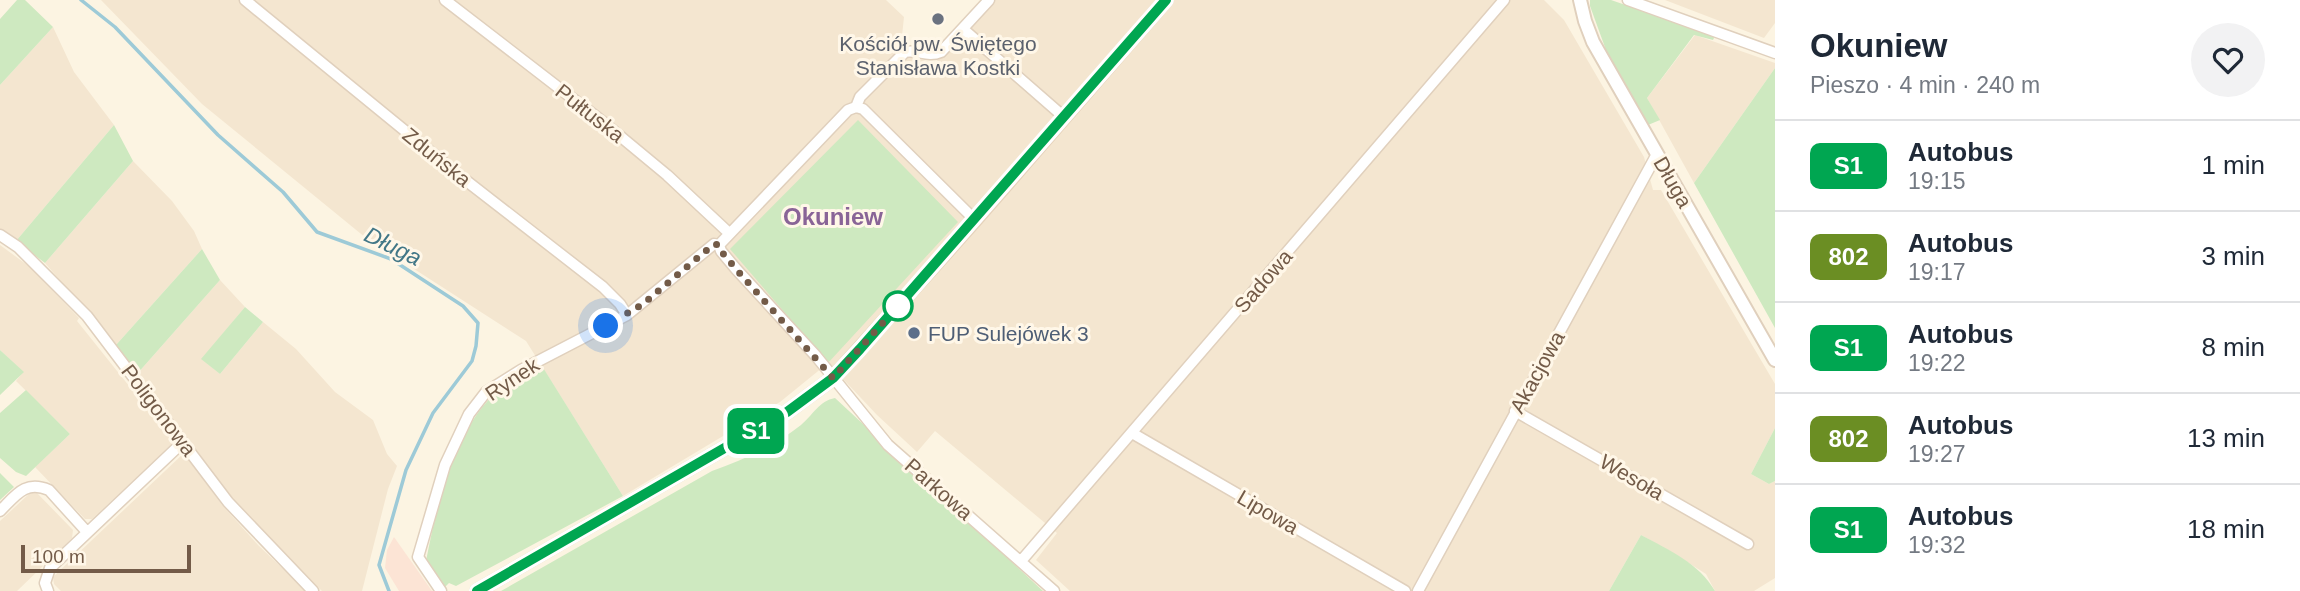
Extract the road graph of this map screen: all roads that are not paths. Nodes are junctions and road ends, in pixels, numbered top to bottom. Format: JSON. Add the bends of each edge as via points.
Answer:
{"nodes":[{"id":1,"x":245,"y":0,"type":"edge"},
{"id":2,"x":446,"y":0,"type":"edge"},
{"id":3,"x":989,"y":0,"type":"edge"},
{"id":4,"x":1166,"y":0,"type":"edge"},
{"id":5,"x":1504,"y":0,"type":"edge"},
{"id":6,"x":1580,"y":0,"type":"edge"},
{"id":7,"x":1628,"y":0,"type":"edge"},
{"id":8,"x":962,"y":29,"type":"junction"},
{"id":9,"x":1775,"y":52,"type":"edge"},
{"id":10,"x":856,"y":107,"type":"junction"},
{"id":11,"x":1064,"y":117,"type":"junction"},
{"id":12,"x":1657,"y":154,"type":"junction"},
{"id":13,"x":975,"y":220,"type":"junction"},
{"id":14,"x":729,"y":233,"type":"junction"},
{"id":15,"x":0,"y":235,"type":"edge"},
{"id":16,"x":719,"y":245,"type":"junction"},
{"id":17,"x":627,"y":315,"type":"junction"},
{"id":18,"x":1775,"y":360,"type":"edge"},
{"id":19,"x":833,"y":378,"type":"junction"},
{"id":20,"x":1515,"y":411,"type":"junction"},
{"id":21,"x":1132,"y":433,"type":"junction"},
{"id":22,"x":183,"y":442,"type":"junction"},
{"id":23,"x":0,"y":511,"type":"edge"},
{"id":24,"x":87,"y":532,"type":"junction"},
{"id":25,"x":1748,"y":544,"type":"dead end"},
{"id":26,"x":1020,"y":561,"type":"junction"},
{"id":27,"x":48,"y":591,"type":"edge"},
{"id":28,"x":313,"y":591,"type":"edge"},
{"id":29,"x":441,"y":591,"type":"edge"},
{"id":30,"x":477,"y":591,"type":"edge"},
{"id":31,"x":1054,"y":591,"type":"edge"},
{"id":32,"x":1405,"y":591,"type":"edge"},
{"id":33,"x":1418,"y":591,"type":"edge"}],
"edges":[{"from":1,"to":17,"type":"street","name":"Zduńska","via":[[603,286]]},
{"from":2,"to":14,"type":"street","name":"Pułtuska","via":[[614,130]]},
{"from":3,"to":8,"type":"street"},
{"from":4,"to":11,"type":"main road"},
{"from":5,"to":21,"type":"street","name":"Sadowa"},
{"from":6,"to":12,"type":"main road","name":"Długa","via":[[1593,42]]},
{"from":7,"to":9,"type":"street"},
{"from":8,"to":10,"type":"street","name":"Rynek","via":[[936,54],[905,52],[860,97]]},
{"from":8,"to":11,"type":"street"},
{"from":10,"to":13,"type":"street","via":[[863,108]]},
{"from":10,"to":14,"type":"street","name":"Rynek"},
{"from":11,"to":13,"type":"main road"},
{"from":12,"to":18,"type":"main road","name":"Długa"},
{"from":12,"to":20,"type":"street","name":"Akacjowa"},
{"from":13,"to":19,"type":"main road"},
{"from":14,"to":16,"type":"street","name":"Rynek"},
{"from":15,"to":22,"type":"street","name":"Poligonowa","via":[[87,316]]},
{"from":16,"to":17,"type":"street","name":"Rynek","via":[[714,244]]},
{"from":16,"to":19,"type":"street"},
{"from":17,"to":29,"type":"street","name":"Rynek","via":[[509,377],[486,393],[469,414],[445,465],[418,557]]},
{"from":19,"to":26,"type":"street","name":"Parkowa","via":[[888,445]]},
{"from":19,"to":30,"type":"main road","via":[[787,412]]},
{"from":20,"to":25,"type":"street","name":"Wesoła"},
{"from":20,"to":33,"type":"street","name":"Akacjowa"},
{"from":21,"to":26,"type":"street","name":"Sadowa"},
{"from":21,"to":32,"type":"street","name":"Lipowa"},
{"from":22,"to":24,"type":"street"},
{"from":22,"to":28,"type":"street","name":"Poligonowa","via":[[228,502]]},
{"from":23,"to":24,"type":"street","via":[[24,488],[34,485],[49,490]]},
{"from":24,"to":27,"type":"street","via":[[50,568],[45,583]]},
{"from":26,"to":31,"type":"street","name":"Parkowa"}]}
